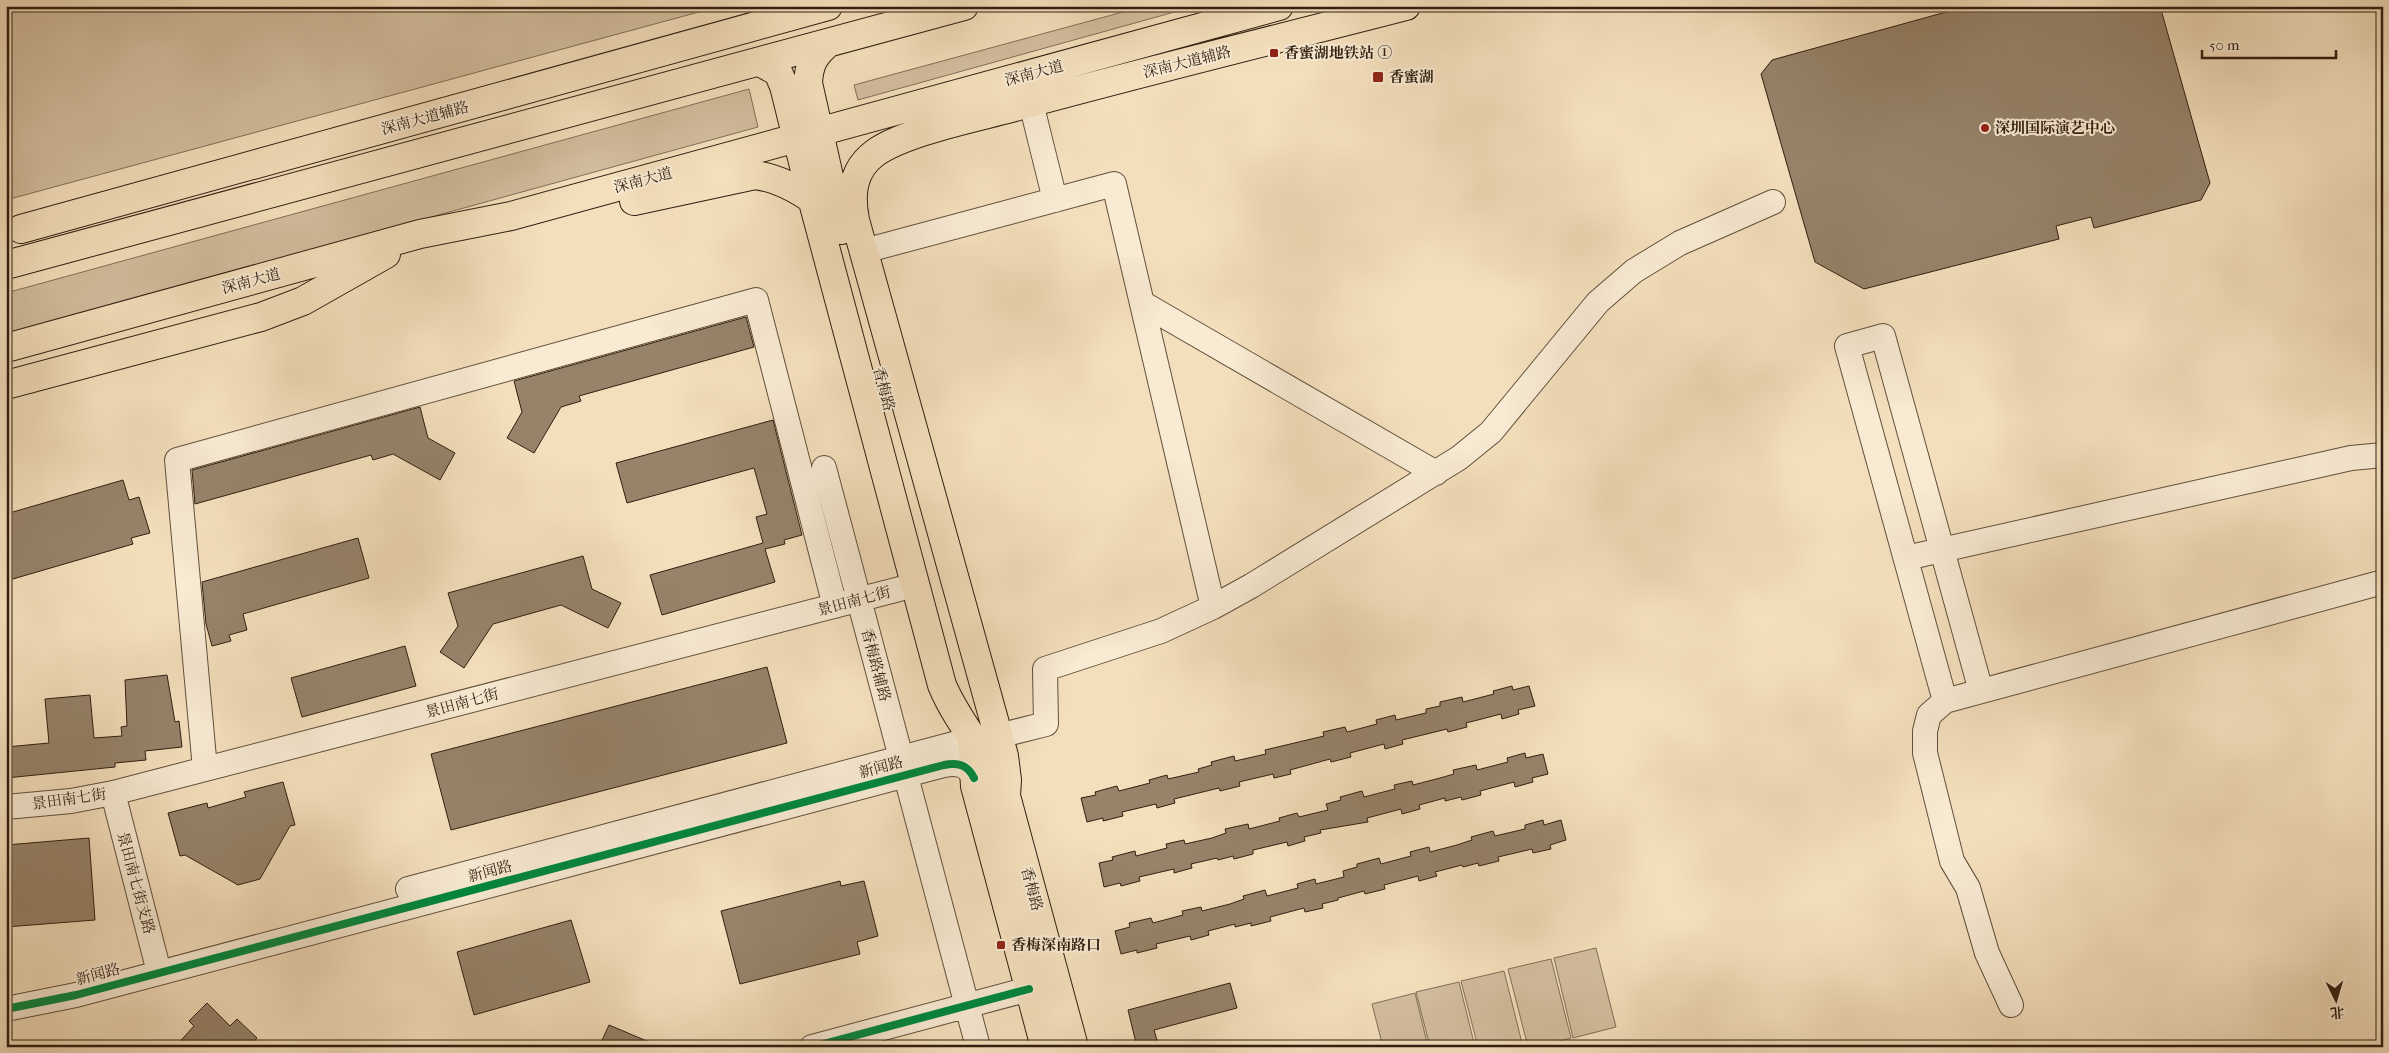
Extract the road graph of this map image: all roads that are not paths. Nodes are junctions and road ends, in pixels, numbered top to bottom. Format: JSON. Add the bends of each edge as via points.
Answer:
{"nodes":[{"id":1,"x":828,"y":6,"type":"edge"},
{"id":2,"x":964,"y":6,"type":"edge"},
{"id":3,"x":1279,"y":6,"type":"edge"},
{"id":4,"x":1406,"y":6,"type":"edge"},
{"id":5,"x":1173,"y":35,"type":"junction"},
{"id":6,"x":828,"y":43,"type":"junction"},
{"id":7,"x":760,"y":62,"type":"junction"},
{"id":8,"x":1083,"y":88,"type":"junction"},
{"id":9,"x":1031,"y":103,"type":"junction"},
{"id":10,"x":862,"y":120,"type":"junction"},
{"id":11,"x":969,"y":120,"type":"junction"},
{"id":12,"x":807,"y":135,"type":"junction"},
{"id":13,"x":812,"y":198,"type":"junction"},
{"id":14,"x":1054,"y":200,"type":"junction"},
{"id":15,"x":1773,"y":202,"type":"dead end"},
{"id":16,"x":511,"y":216,"type":"junction"},
{"id":17,"x":837,"y":217,"type":"junction"},
{"id":18,"x":163,"y":223,"type":"junction"},
{"id":19,"x":14,"y":230,"type":"edge"},
{"id":20,"x":420,"y":234,"type":"junction"},
{"id":21,"x":864,"y":251,"type":"junction"},
{"id":22,"x":6,"y":265,"type":"edge"},
{"id":23,"x":1142,"y":302,"type":"junction"},
{"id":24,"x":6,"y":348,"type":"edge"},
{"id":25,"x":6,"y":385,"type":"edge"},
{"id":26,"x":2383,"y":455,"type":"edge"},
{"id":27,"x":824,"y":468,"type":"dead end"},
{"id":28,"x":1436,"y":472,"type":"junction"},
{"id":29,"x":1942,"y":548,"type":"junction"},
{"id":30,"x":1906,"y":558,"type":"junction"},
{"id":31,"x":2383,"y":582,"type":"edge"},
{"id":32,"x":916,"y":585,"type":"junction"},
{"id":33,"x":858,"y":600,"type":"junction"},
{"id":34,"x":835,"y":606,"type":"junction"},
{"id":35,"x":1213,"y":607,"type":"junction"},
{"id":36,"x":1981,"y":691,"type":"junction"},
{"id":37,"x":1945,"y":701,"type":"junction"},
{"id":38,"x":985,"y":738,"type":"junction"},
{"id":39,"x":944,"y":765,"type":"junction"},
{"id":40,"x":903,"y":766,"type":"junction"},
{"id":41,"x":205,"y":770,"type":"junction"},
{"id":42,"x":974,"y":778,"type":"junction"},
{"id":43,"x":113,"y":793,"type":"junction"},
{"id":44,"x":6,"y":807,"type":"edge"},
{"id":45,"x":157,"y":965,"type":"junction"},
{"id":46,"x":1030,"y":989,"type":"junction"},
{"id":47,"x":6,"y":994,"type":"edge"},
{"id":48,"x":967,"y":1004,"type":"junction"},
{"id":49,"x":2011,"y":1005,"type":"dead end"},
{"id":50,"x":6,"y":1009,"type":"edge"},
{"id":51,"x":812,"y":1047,"type":"edge"},
{"id":52,"x":978,"y":1047,"type":"edge"},
{"id":53,"x":1045,"y":1047,"type":"edge"},
{"id":54,"x":1074,"y":1047,"type":"edge"}],
"edges":[{"from":1,"to":19,"type":"main road","name":"深南大道辅路"},
{"from":2,"to":6,"type":"main road"},
{"from":3,"to":5,"type":"main road","name":"深南大道"},
{"from":4,"to":8,"type":"main road","name":"深南大道辅路"},
{"from":5,"to":8,"type":"main road"},
{"from":5,"to":10,"type":"main road","name":"深南大道"},
{"from":6,"to":7,"type":"main road"},
{"from":6,"to":12,"type":"main road","name":"香梅路","via":[[817,52],[809,70]]},
{"from":7,"to":12,"type":"main road","name":"香梅路","via":[[773,68],[781,77]]},
{"from":7,"to":18,"type":"main road"},
{"from":8,"to":9,"type":"main road","name":"深南大道辅路"},
{"from":9,"to":11,"type":"main road","name":"深南大道辅路"},
{"from":9,"to":14,"type":"street"},
{"from":10,"to":11,"type":"main road","via":[[886,125]]},
{"from":10,"to":12,"type":"main road","name":"深南大道"},
{"from":11,"to":21,"type":"main road","via":[[887,146],[866,161],[852,187],[851,201]]},
{"from":12,"to":13,"type":"main road","name":"香梅路"},
{"from":12,"to":16,"type":"main road","name":"深南大道"},
{"from":12,"to":17,"type":"main road","name":"香梅路"},
{"from":13,"to":16,"type":"main road","via":[[770,177],[755,175],[589,211]]},
{"from":13,"to":17,"type":"main road"},
{"from":13,"to":32,"type":"main road","name":"香梅路"},
{"from":14,"to":21,"type":"street"},
{"from":14,"to":23,"type":"street","via":[[1114,184]]},
{"from":15,"to":28,"type":"street","via":[[1680,243],[1634,271],[1598,302],[1491,432],[1460,458]]},
{"from":16,"to":20,"type":"main road","name":"深南大道"},
{"from":17,"to":38,"type":"main road","name":"香梅路","via":[[965,689]]},
{"from":18,"to":19,"type":"main road"},
{"from":18,"to":22,"type":"main road"},
{"from":20,"to":24,"type":"main road","name":"深南大道"},
{"from":20,"to":25,"type":"main road","via":[[318,293],[261,317]]},
{"from":21,"to":38,"type":"main road"},
{"from":23,"to":28,"type":"street"},
{"from":23,"to":35,"type":"street"},
{"from":26,"to":29,"type":"street","via":[[2351,458]]},
{"from":27,"to":33,"type":"street","name":"香梅路辅路"},
{"from":28,"to":35,"type":"street"},
{"from":29,"to":30,"type":"street"},
{"from":29,"to":30,"type":"street","via":[[1883,336],[1847,346]]},
{"from":29,"to":36,"type":"street"},
{"from":30,"to":37,"type":"street"},
{"from":31,"to":36,"type":"street"},
{"from":32,"to":33,"type":"street","name":"景田南七街"},
{"from":32,"to":38,"type":"main road","name":"香梅路","via":[[942,684],[953,708]]},
{"from":33,"to":34,"type":"street","name":"景田南七街"},
{"from":33,"to":40,"type":"street","name":"香梅路辅路"},
{"from":34,"to":41,"type":"street","name":"景田南七街"},
{"from":34,"to":41,"type":"street","via":[[756,300],[177,460]]},
{"from":35,"to":38,"type":"street","via":[[1161,631],[1045,669],[1046,724]]},
{"from":36,"to":37,"type":"street"},
{"from":37,"to":49,"type":"street","via":[[1930,715],[1924,731],[1925,753],[1952,861],[1968,888],[1988,954]]},
{"from":38,"to":39,"type":"street","name":"新闻路"},
{"from":38,"to":40,"type":"street","name":"新闻路"},
{"from":38,"to":42,"type":"main road","name":"香梅路"},
{"from":38,"to":54,"type":"main road","name":"香梅路","via":[[1007,772],[1006,796]]},
{"from":39,"to":40,"type":"street","name":"新闻路"},
{"from":39,"to":42,"type":"street","name":"新闻路","via":[[963,765]]},
{"from":40,"to":45,"type":"street","name":"新闻路"},
{"from":40,"to":48,"type":"street","name":"香梅路辅路"},
{"from":41,"to":43,"type":"street","name":"景田南七街"},
{"from":42,"to":46,"type":"main road","name":"香梅路"},
{"from":43,"to":44,"type":"street","name":"景田南七街"},
{"from":43,"to":45,"type":"street","name":"景田南七街支路"},
{"from":45,"to":47,"type":"street","name":"新闻路"},
{"from":45,"to":50,"type":"street","name":"新闻路","via":[[76,995]]},
{"from":46,"to":48,"type":"street"},
{"from":46,"to":53,"type":"main road","name":"香梅路"},
{"from":48,"to":51,"type":"street"},
{"from":48,"to":52,"type":"street","name":"香梅路辅路"}]}
